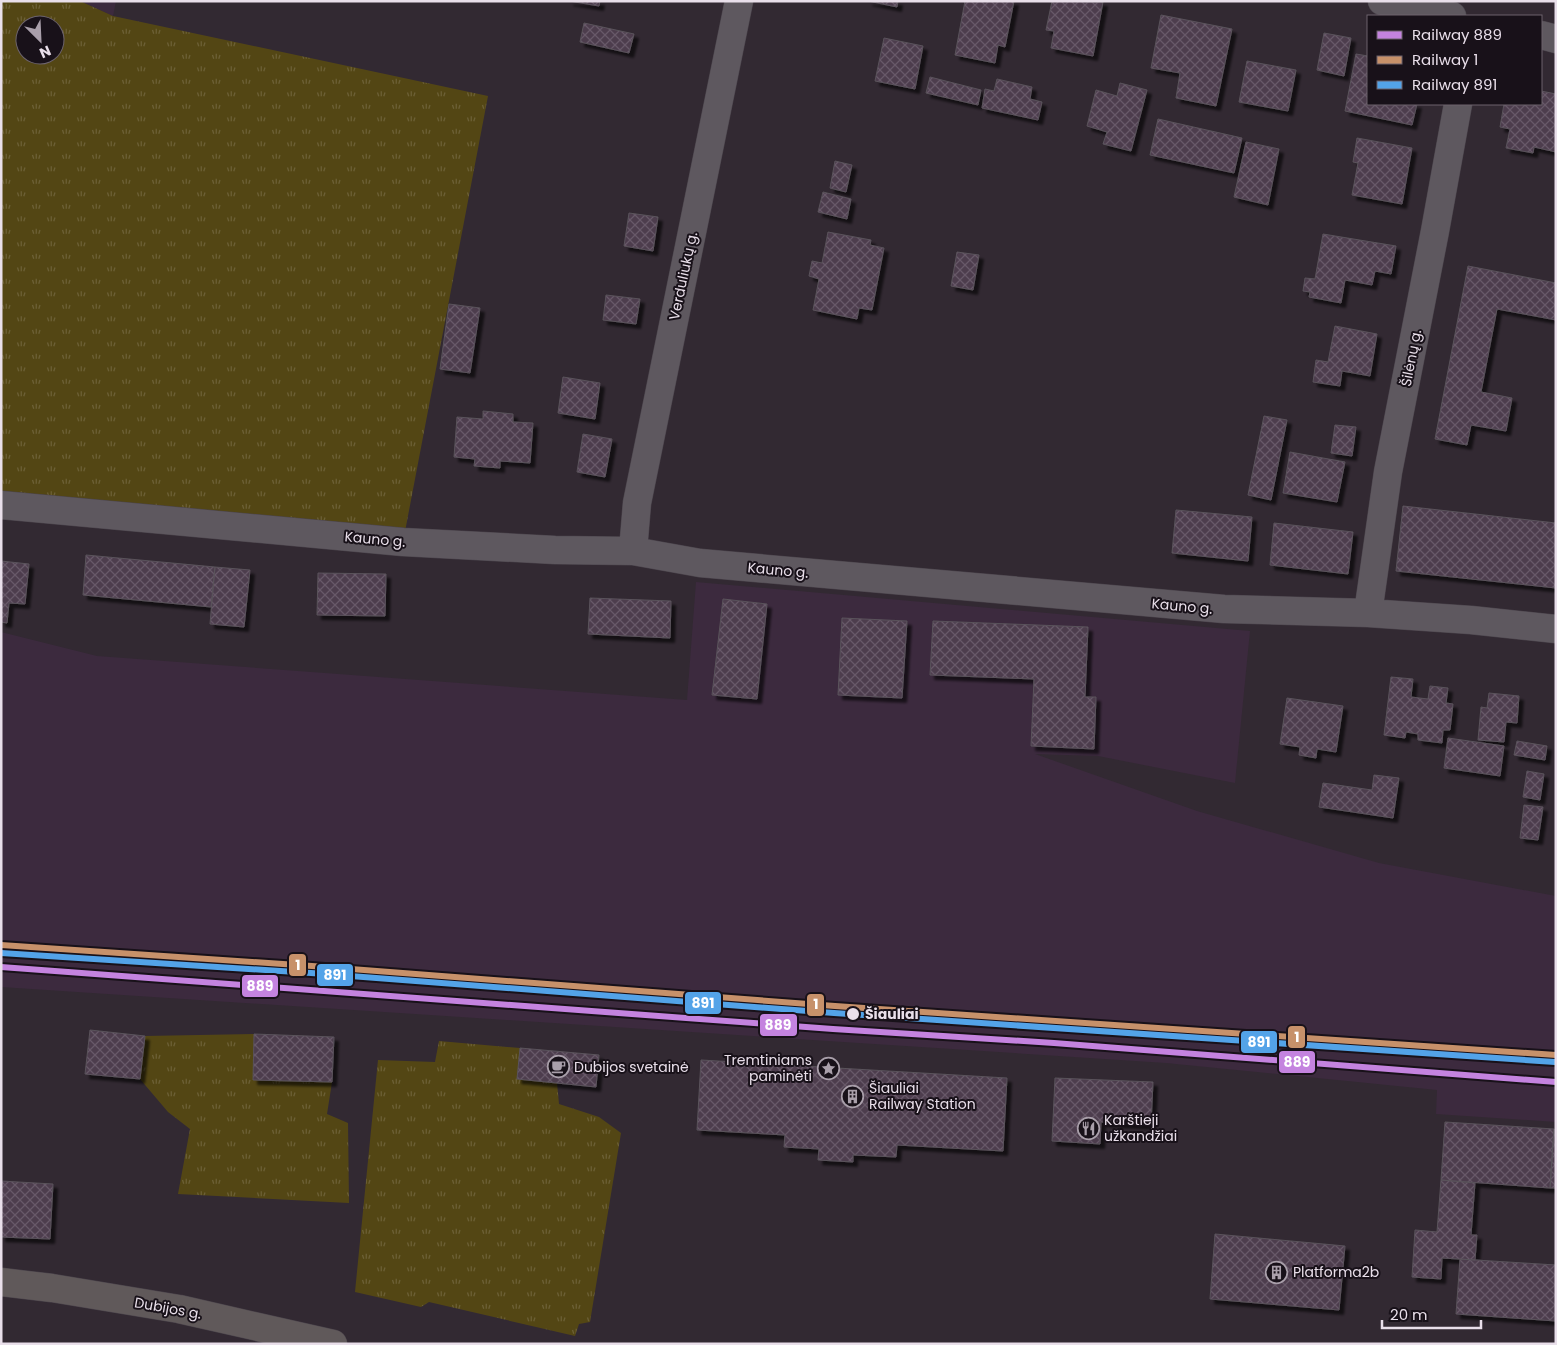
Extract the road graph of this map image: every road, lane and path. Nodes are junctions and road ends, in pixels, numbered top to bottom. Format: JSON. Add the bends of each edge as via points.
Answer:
{"nodes":[{"id":1,"x":739,"y":1,"type":"edge"},
{"id":2,"x":1382,"y":1,"type":"edge"},
{"id":3,"x":1447,"y":15,"type":"edge"},
{"id":4,"x":1542,"y":35,"type":"edge"},
{"id":5,"x":1556,"y":39,"type":"edge"},
{"id":6,"x":1458,"y":105,"type":"edge"},
{"id":7,"x":1,"y":506,"type":"edge"},
{"id":8,"x":632,"y":551,"type":"junction"},
{"id":9,"x":1368,"y":613,"type":"junction"},
{"id":10,"x":1556,"y":629,"type":"edge"},
{"id":11,"x":1,"y":1282,"type":"edge"},
{"id":12,"x":330,"y":1343,"type":"edge"}],
"edges":[{"from":1,"to":8,"type":"street","name":"Verduliukų g.","via":[[636,503]]},
{"from":2,"to":3,"type":"street"},
{"from":4,"to":5,"type":"street"},
{"from":6,"to":9,"type":"street","name":"Šilėnų g.","via":[[1388,472]]},
{"from":7,"to":8,"type":"street","name":"Kauno g.","via":[[403,542]]},
{"from":8,"to":9,"type":"street","name":"Kauno g.","via":[[700,563],[1224,610]]},
{"from":9,"to":10,"type":"street","name":"Kauno g."},
{"from":11,"to":12,"type":"main road","name":"Dubijos g.","via":[[179,1309]]}]}
